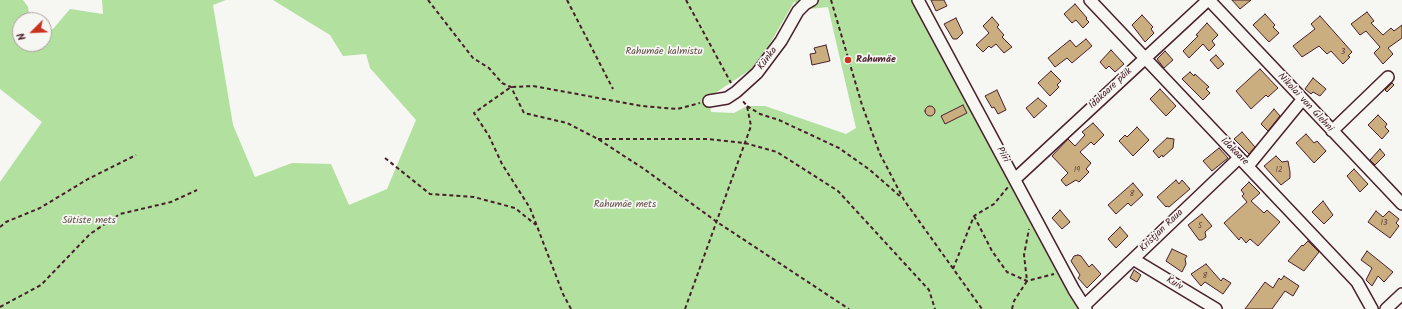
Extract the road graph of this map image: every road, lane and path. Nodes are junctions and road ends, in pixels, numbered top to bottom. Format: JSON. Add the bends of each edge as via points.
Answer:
{"nodes":[{"id":1,"x":428,"y":0,"type":"edge"},
{"id":2,"x":567,"y":0,"type":"edge"},
{"id":3,"x":686,"y":0,"type":"edge"},
{"id":4,"x":812,"y":0,"type":"edge"},
{"id":5,"x":831,"y":0,"type":"edge"},
{"id":6,"x":918,"y":0,"type":"edge"},
{"id":7,"x":1090,"y":0,"type":"edge"},
{"id":8,"x":1208,"y":0,"type":"edge"},
{"id":9,"x":1144,"y":58,"type":"junction"},
{"id":10,"x":1388,"y":77,"type":"dead end"},
{"id":11,"x":511,"y":87,"type":"junction"},
{"id":12,"x":613,"y":89,"type":"dead end"},
{"id":13,"x":736,"y":92,"type":"junction"},
{"id":14,"x":1302,"y":100,"type":"junction"},
{"id":15,"x":709,"y":102,"type":"joint"},
{"id":16,"x":747,"y":106,"type":"junction"},
{"id":17,"x":1332,"y":131,"type":"junction"},
{"id":18,"x":598,"y":139,"type":"junction"},
{"id":19,"x":745,"y":143,"type":"junction"},
{"id":20,"x":136,"y":155,"type":"dead end"},
{"id":21,"x":385,"y":158,"type":"dead end"},
{"id":22,"x":1239,"y":158,"type":"junction"},
{"id":23,"x":1248,"y":166,"type":"junction"},
{"id":24,"x":1015,"y":179,"type":"junction"},
{"id":25,"x":197,"y":190,"type":"dead end"},
{"id":26,"x":904,"y":200,"type":"junction"},
{"id":27,"x":1402,"y":204,"type":"edge"},
{"id":28,"x":1033,"y":212,"type":"junction"},
{"id":29,"x":974,"y":216,"type":"junction"},
{"id":30,"x":717,"y":222,"type":"junction"},
{"id":31,"x":537,"y":226,"type":"junction"},
{"id":32,"x":0,"y":227,"type":"edge"},
{"id":33,"x":1133,"y":259,"type":"junction"},
{"id":34,"x":953,"y":269,"type":"junction"},
{"id":35,"x":1064,"y":271,"type":"junction"},
{"id":36,"x":1027,"y":281,"type":"junction"},
{"id":37,"x":1402,"y":294,"type":"edge"},
{"id":38,"x":1086,"y":307,"type":"edge"},
{"id":39,"x":0,"y":308,"type":"edge"},
{"id":40,"x":571,"y":309,"type":"edge"},
{"id":41,"x":685,"y":309,"type":"edge"},
{"id":42,"x":849,"y":309,"type":"edge"},
{"id":43,"x":935,"y":309,"type":"edge"},
{"id":44,"x":982,"y":309,"type":"edge"},
{"id":45,"x":1012,"y":309,"type":"edge"},
{"id":46,"x":1216,"y":309,"type":"edge"},
{"id":47,"x":1372,"y":309,"type":"edge"},
{"id":48,"x":1386,"y":309,"type":"edge"}],
"edges":[{"from":1,"to":11,"type":"path","via":[[473,58],[489,68],[502,83]]},
{"from":2,"to":12,"type":"path"},
{"from":3,"to":13,"type":"path"},
{"from":4,"to":13,"type":"street","name":"Künka","via":[[798,11],[781,41],[757,73]]},
{"from":5,"to":26,"type":"path","via":[[880,154]]},
{"from":6,"to":24,"type":"street","name":"Piiri"},
{"from":7,"to":9,"type":"street","name":"Idakaare"},
{"from":8,"to":9,"type":"street","name":"Idakaare põik","via":[[1163,44]]},
{"from":8,"to":14,"type":"street","name":"Nikolai von Glehni"},
{"from":9,"to":22,"type":"street","name":"Idakaare"},
{"from":9,"to":24,"type":"street","name":"Idakaare põik"},
{"from":10,"to":17,"type":"street"},
{"from":11,"to":15,"type":"path","via":[[532,86],[677,110]]},
{"from":11,"to":18,"type":"path","via":[[524,113],[568,123]]},
{"from":11,"to":31,"type":"path","via":[[474,113],[530,208]]},
{"from":13,"to":15,"type":"street","name":"Künka","via":[[727,98]]},
{"from":13,"to":16,"type":"path"},
{"from":14,"to":17,"type":"street","name":"Nikolai von Glehni"},
{"from":14,"to":23,"type":"street"},
{"from":16,"to":19,"type":"path","via":[[751,126]]},
{"from":16,"to":26,"type":"path","via":[[839,148],[870,170]]},
{"from":17,"to":27,"type":"street","name":"Nikolai von Glehni"},
{"from":18,"to":19,"type":"path","via":[[707,139]]},
{"from":18,"to":30,"type":"path","via":[[644,168]]},
{"from":19,"to":30,"type":"path"},
{"from":19,"to":43,"type":"path","via":[[777,152],[838,191],[929,290]]},
{"from":20,"to":32,"type":"path"},
{"from":21,"to":31,"type":"path","via":[[430,194],[474,197],[515,208]]},
{"from":22,"to":23,"type":"street","name":"Idakaare"},
{"from":22,"to":33,"type":"street","name":"Kristjan Raua"},
{"from":23,"to":47,"type":"street","name":"Idakaare","via":[[1357,282]]},
{"from":24,"to":28,"type":"street","name":"Piiri"},
{"from":24,"to":29,"type":"path","via":[[994,204]]},
{"from":25,"to":39,"type":"path","via":[[171,202],[120,214],[90,234],[41,285]]},
{"from":26,"to":34,"type":"path"},
{"from":28,"to":35,"type":"street","name":"Piiri"},
{"from":28,"to":36,"type":"path","via":[[1024,255]]},
{"from":29,"to":34,"type":"path"},
{"from":29,"to":36,"type":"path","via":[[992,251],[1007,272]]},
{"from":30,"to":41,"type":"path"},
{"from":30,"to":42,"type":"path"},
{"from":31,"to":40,"type":"path"},
{"from":33,"to":38,"type":"street","name":"Kristjan Raua"},
{"from":33,"to":46,"type":"street","name":"Kuiv"},
{"from":34,"to":44,"type":"path"},
{"from":35,"to":36,"type":"path"},
{"from":35,"to":38,"type":"street","name":"Piiri"},
{"from":36,"to":45,"type":"path","via":[[1014,301]]},
{"from":37,"to":48,"type":"street"}]}
